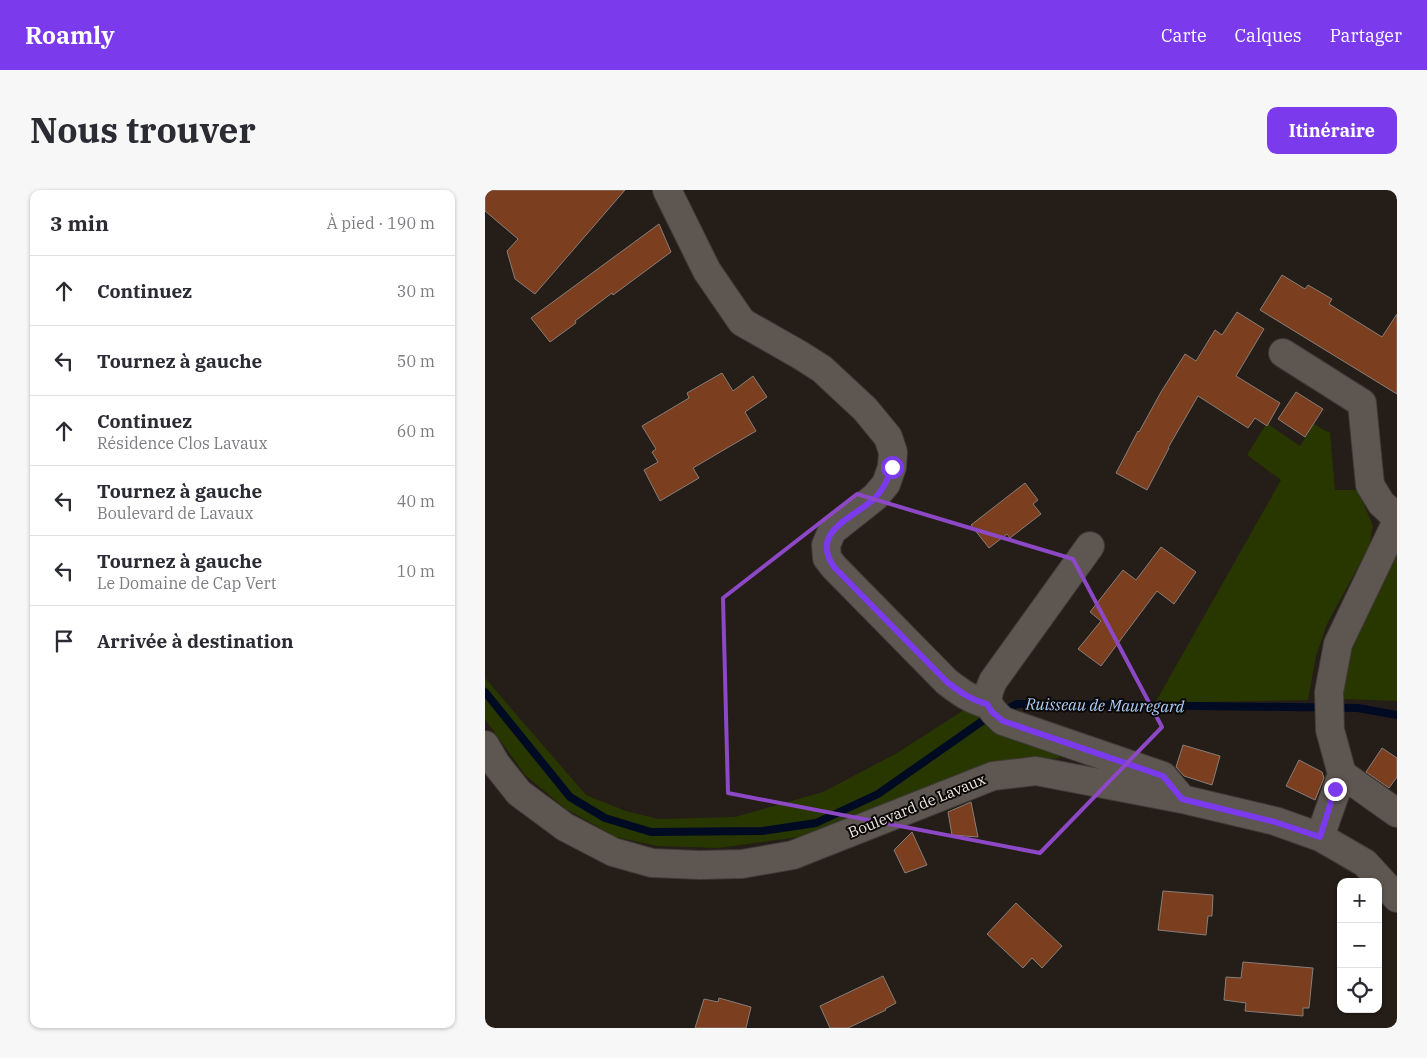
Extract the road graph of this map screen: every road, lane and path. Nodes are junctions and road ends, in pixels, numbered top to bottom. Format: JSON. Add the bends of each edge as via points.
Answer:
{"nodes":[{"id":1,"x":667,"y":190,"type":"edge"},
{"id":2,"x":1283,"y":353,"type":"dead end"},
{"id":3,"x":1397,"y":519,"type":"edge"},
{"id":4,"x":1090,"y":546,"type":"dead end"},
{"id":5,"x":994,"y":712,"type":"junction"},
{"id":6,"x":485,"y":745,"type":"edge"},
{"id":7,"x":1342,"y":774,"type":"junction"},
{"id":8,"x":1182,"y":799,"type":"junction"},
{"id":9,"x":1397,"y":814,"type":"edge"},
{"id":10,"x":1320,"y":837,"type":"junction"},
{"id":11,"x":1397,"y":898,"type":"edge"}],
"edges":[{"from":1,"to":5,"type":"street","via":[[707,271],[742,322],[822,370],[865,409],[887,437],[893,452],[886,484],[875,497],[832,531],[826,545],[827,558],[947,682]]},
{"from":2,"to":3,"type":"street","via":[[1362,403],[1370,485],[1381,503]]},
{"from":3,"to":7,"type":"street","via":[[1338,644],[1329,692],[1330,730]]},
{"from":4,"to":5,"type":"street","via":[[993,681],[988,692]]},
{"from":5,"to":8,"type":"street","via":[[1163,776]]},
{"from":6,"to":8,"type":"street","name":"Boulevard de Lavaux","via":[[519,792],[565,827],[613,852],[652,863],[742,864],[793,855],[993,776],[1036,771]]},
{"from":7,"to":9,"type":"street"},
{"from":7,"to":10,"type":"street"},
{"from":8,"to":10,"type":"street","name":"Boulevard de Lavaux","via":[[1275,822]]},
{"from":10,"to":11,"type":"street","name":"Boulevard de Lavaux","via":[[1365,863]]}]}
